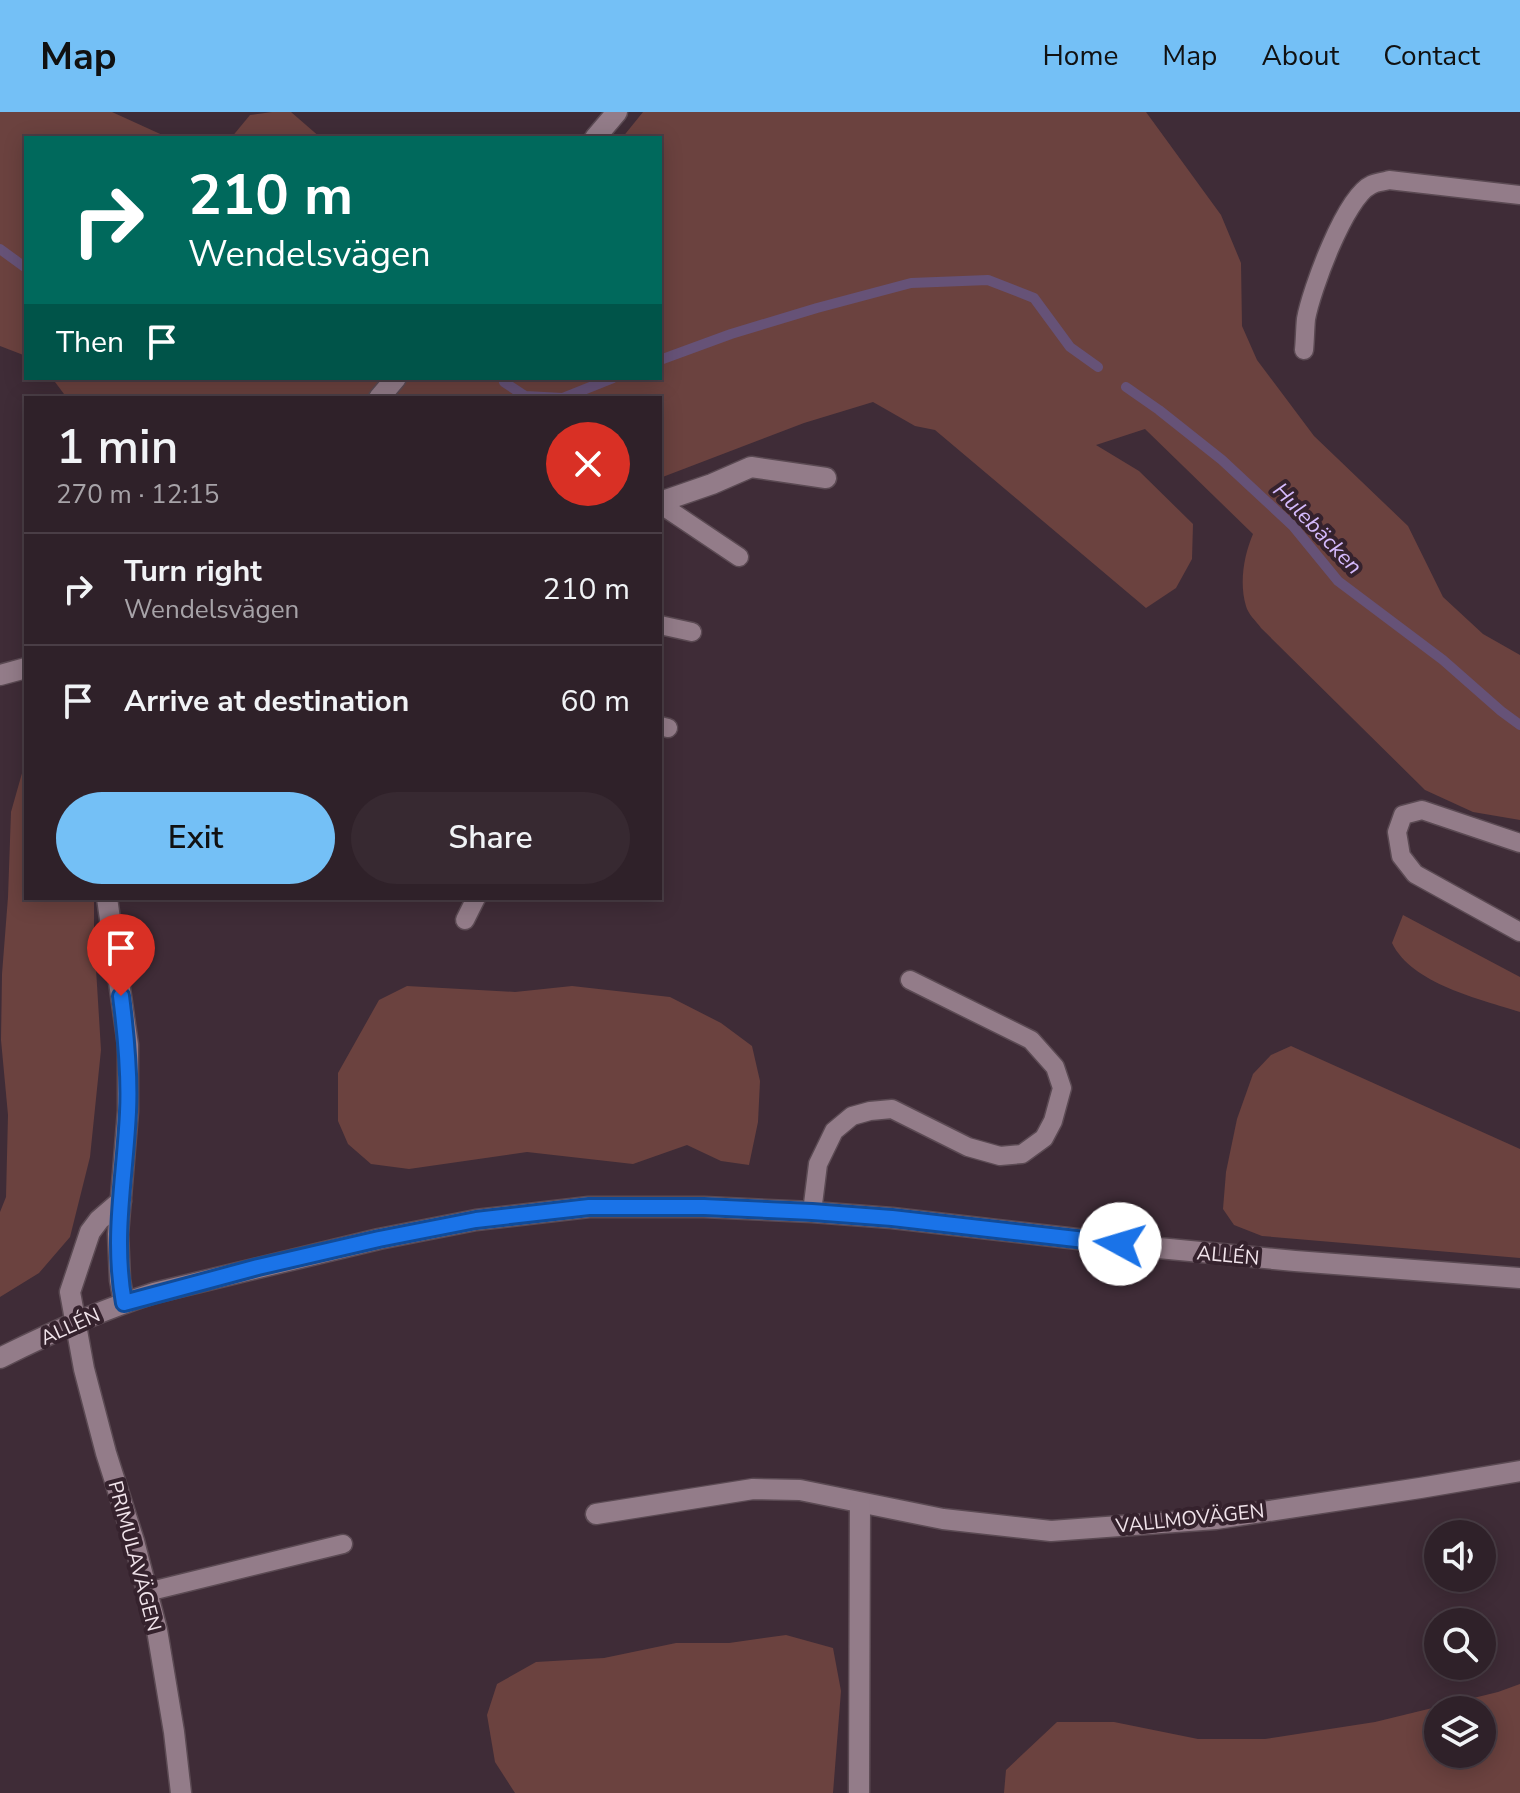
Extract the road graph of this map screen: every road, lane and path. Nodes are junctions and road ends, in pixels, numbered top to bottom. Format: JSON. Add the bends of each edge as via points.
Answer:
{"nodes":[{"id":1,"x":617,"y":112,"type":"edge"},
{"id":2,"x":597,"y":136,"type":"edge"},
{"id":3,"x":1520,"y":195,"type":"edge"},
{"id":4,"x":1304,"y":350,"type":"dead end"},
{"id":5,"x":826,"y":478,"type":"dead end"},
{"id":6,"x":662,"y":502,"type":"edge"},
{"id":7,"x":662,"y":504,"type":"edge"},
{"id":8,"x":739,"y":557,"type":"dead end"},
{"id":9,"x":662,"y":625,"type":"edge"},
{"id":10,"x":692,"y":632,"type":"dead end"},
{"id":11,"x":24,"y":669,"type":"edge"},
{"id":12,"x":0,"y":675,"type":"edge"},
{"id":13,"x":1520,"y":843,"type":"edge"},
{"id":14,"x":107,"y":900,"type":"edge"},
{"id":15,"x":475,"y":900,"type":"edge"},
{"id":16,"x":465,"y":920,"type":"dead end"},
{"id":17,"x":1520,"y":932,"type":"edge"},
{"id":18,"x":910,"y":980,"type":"dead end"},
{"id":19,"x":121,"y":1201,"type":"junction"},
{"id":20,"x":812,"y":1212,"type":"junction"},
{"id":21,"x":1520,"y":1278,"type":"edge"},
{"id":22,"x":124,"y":1303,"type":"junction"},
{"id":23,"x":74,"y":1322,"type":"junction"},
{"id":24,"x":0,"y":1358,"type":"edge"},
{"id":25,"x":1520,"y":1471,"type":"edge"},
{"id":26,"x":860,"y":1503,"type":"junction"},
{"id":27,"x":596,"y":1514,"type":"dead end"},
{"id":28,"x":343,"y":1544,"type":"dead end"},
{"id":29,"x":147,"y":1592,"type":"junction"},
{"id":30,"x":181,"y":1793,"type":"edge"},
{"id":31,"x":859,"y":1793,"type":"edge"}],
"edges":[{"from":1,"to":2,"type":"street"},
{"from":3,"to":4,"type":"lane","via":[[1389,180],[1369,185],[1337,231],[1306,319]]},
{"from":5,"to":6,"type":"street","via":[[751,467]]},
{"from":7,"to":8,"type":"lane"},
{"from":9,"to":10,"type":"lane"},
{"from":11,"to":12,"type":"street"},
{"from":13,"to":17,"type":"lane","via":[[1422,810],[1403,815],[1397,832],[1401,856],[1415,874]]},
{"from":14,"to":19,"type":"street","via":[[128,1045]]},
{"from":15,"to":16,"type":"lane"},
{"from":18,"to":20,"type":"lane","via":[[1031,1040],[1055,1067],[1062,1088],[1053,1121],[1044,1138],[1022,1154],[1000,1156],[968,1147],[892,1109],[852,1116],[834,1131],[818,1164]]},
{"from":19,"to":22,"type":"street","via":[[118,1252]]},
{"from":19,"to":23,"type":"street","name":"PRIMULAVÄGEN","via":[[99,1220],[82,1252],[70,1292]]},
{"from":20,"to":21,"type":"street","name":"ALLÉN"},
{"from":20,"to":22,"type":"street","name":"ALLÉN","via":[[589,1207],[476,1220]]},
{"from":22,"to":23,"type":"street","name":"ALLÉN"},
{"from":23,"to":24,"type":"street","name":"ALLÉN"},
{"from":23,"to":29,"type":"street","name":"PRIMULAVÄGEN"},
{"from":25,"to":26,"type":"street","name":"VALLMOVÄGEN","via":[[1216,1519],[1051,1531]]},
{"from":26,"to":27,"type":"street","name":"VALLMOVÄGEN","via":[[800,1490],[753,1489]]},
{"from":26,"to":31,"type":"street"},
{"from":28,"to":29,"type":"lane"},
{"from":29,"to":30,"type":"street","name":"PRIMULAVÄGEN"}]}
